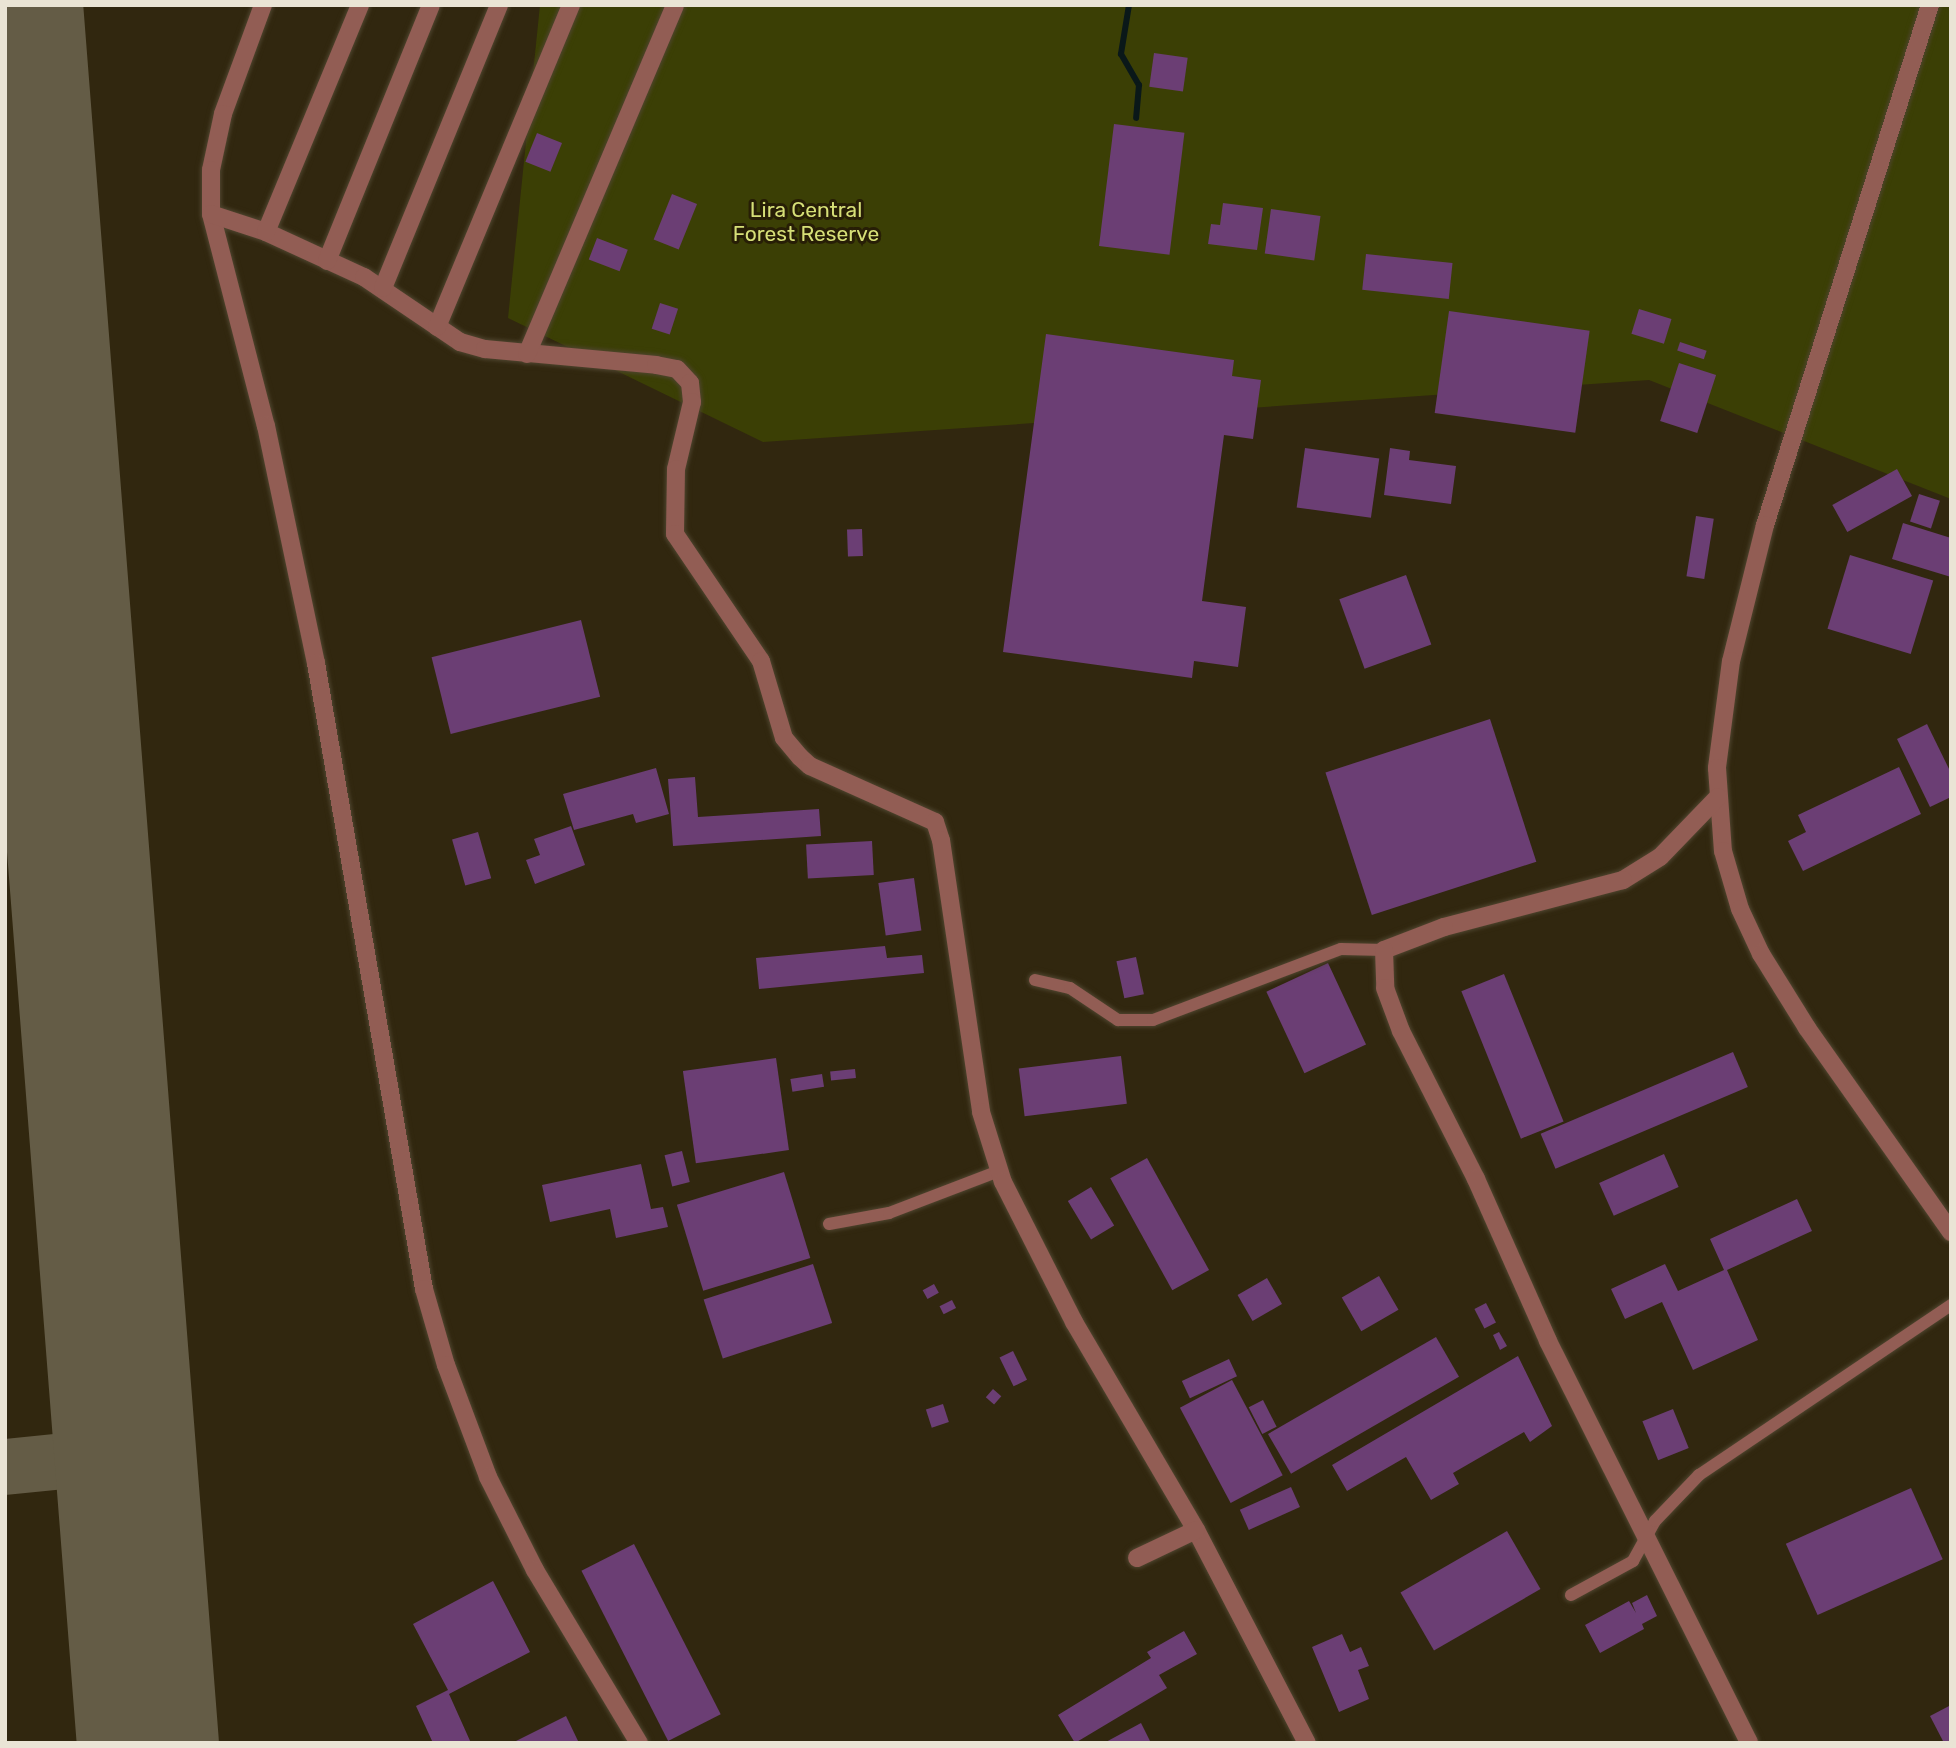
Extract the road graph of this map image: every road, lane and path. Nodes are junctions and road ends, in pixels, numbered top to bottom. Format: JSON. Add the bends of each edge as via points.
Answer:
{"nodes":[{"id":1,"x":263,"y":5,"type":"edge"},
{"id":2,"x":360,"y":5,"type":"edge"},
{"id":3,"x":431,"y":5,"type":"edge"},
{"id":4,"x":499,"y":5,"type":"edge"},
{"id":5,"x":571,"y":5,"type":"edge"},
{"id":6,"x":675,"y":5,"type":"edge"},
{"id":7,"x":1930,"y":5,"type":"edge"},
{"id":8,"x":211,"y":215,"type":"junction"},
{"id":9,"x":266,"y":232,"type":"junction"},
{"id":10,"x":327,"y":261,"type":"junction"},
{"id":11,"x":383,"y":288,"type":"junction"},
{"id":12,"x":437,"y":327,"type":"junction"},
{"id":13,"x":527,"y":354,"type":"junction"},
{"id":14,"x":1718,"y":797,"type":"junction"},
{"id":15,"x":1384,"y":950,"type":"junction"},
{"id":16,"x":1035,"y":980,"type":"dead end"},
{"id":17,"x":999,"y":1171,"type":"junction"},
{"id":18,"x":829,"y":1224,"type":"dead end"},
{"id":19,"x":1951,"y":1232,"type":"edge"},
{"id":20,"x":1951,"y":1305,"type":"edge"},
{"id":21,"x":1196,"y":1530,"type":"junction"},
{"id":22,"x":1646,"y":1541,"type":"junction"},
{"id":23,"x":1137,"y":1558,"type":"dead end"},
{"id":24,"x":1571,"y":1595,"type":"dead end"},
{"id":25,"x":639,"y":1743,"type":"edge"},
{"id":26,"x":1307,"y":1743,"type":"edge"},
{"id":27,"x":1749,"y":1743,"type":"edge"}],
"edges":[{"from":1,"to":8,"type":"street","via":[[223,114],[211,170]]},
{"from":2,"to":9,"type":"street"},
{"from":3,"to":10,"type":"street"},
{"from":4,"to":11,"type":"street"},
{"from":5,"to":12,"type":"street"},
{"from":6,"to":13,"type":"street"},
{"from":7,"to":14,"type":"street","via":[[1765,525],[1731,661]]},
{"from":8,"to":9,"type":"street"},
{"from":8,"to":25,"type":"street","via":[[263,413],[316,663],[428,1302],[488,1478],[535,1570]]},
{"from":9,"to":10,"type":"street"},
{"from":10,"to":11,"type":"street"},
{"from":11,"to":12,"type":"street"},
{"from":12,"to":13,"type":"street","via":[[460,342]]},
{"from":13,"to":17,"type":"street","via":[[656,365],[677,369],[690,383],[692,402],[676,469],[676,534],[761,661],[784,738],[800,757],[810,766],[934,822],[941,840],[981,1112]]},
{"from":14,"to":15,"type":"street","via":[[1660,857],[1623,880],[1444,927]]},
{"from":14,"to":19,"type":"street","via":[[1730,880],[1761,954],[1807,1028]]},
{"from":15,"to":16,"type":"lane","via":[[1341,950],[1153,1020],[1118,1020],[1070,988]]},
{"from":15,"to":22,"type":"street","via":[[1385,988],[1401,1031],[1476,1179]]},
{"from":17,"to":18,"type":"lane","via":[[889,1213]]},
{"from":17,"to":21,"type":"street","via":[[1074,1322]]},
{"from":20,"to":22,"type":"lane","via":[[1699,1475],[1655,1521]]},
{"from":21,"to":23,"type":"street"},
{"from":21,"to":26,"type":"street"},
{"from":22,"to":24,"type":"lane","via":[[1633,1562]]},
{"from":22,"to":27,"type":"street"}]}
